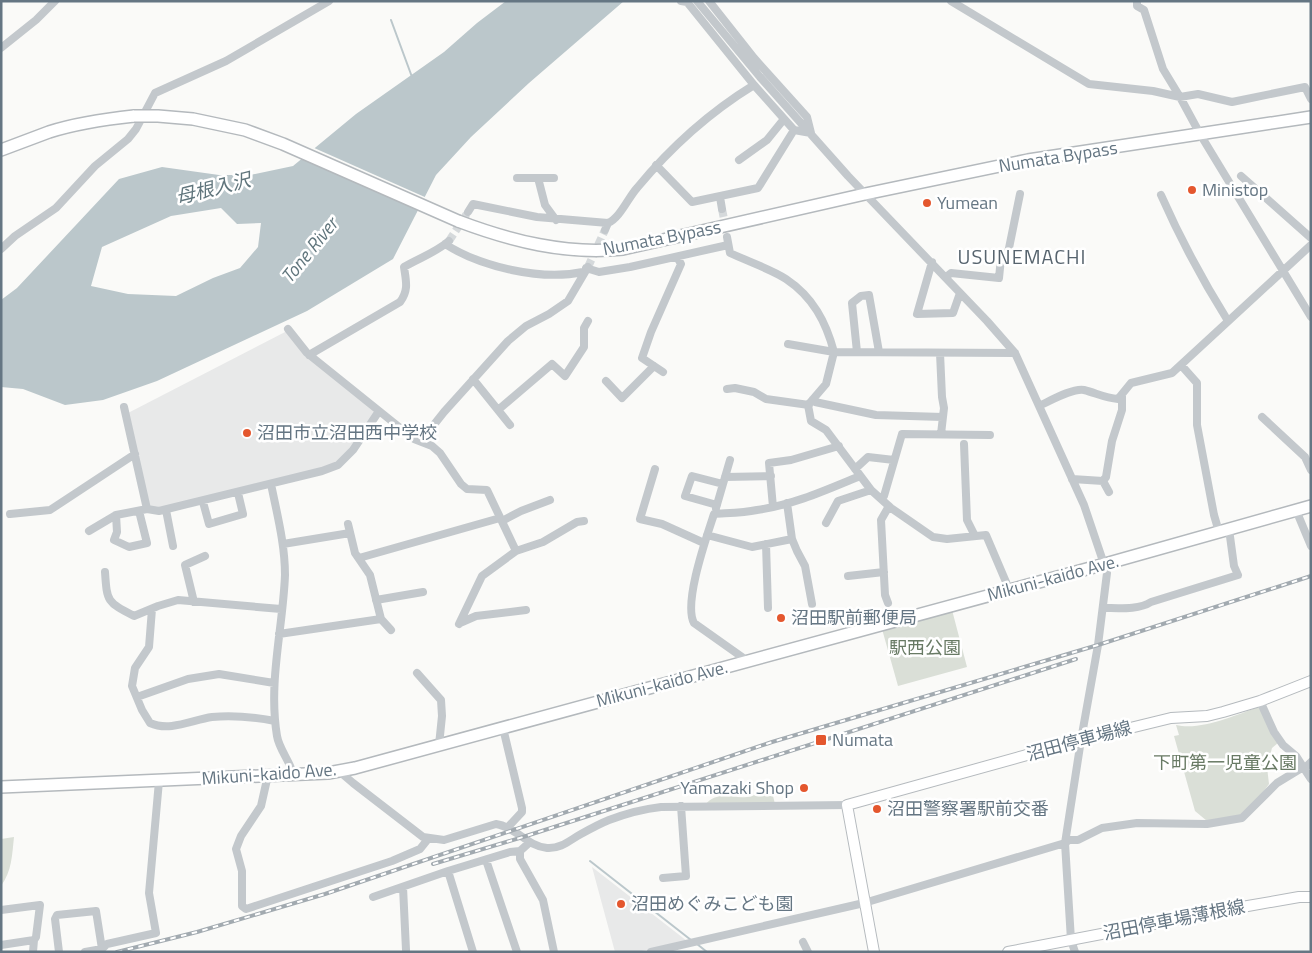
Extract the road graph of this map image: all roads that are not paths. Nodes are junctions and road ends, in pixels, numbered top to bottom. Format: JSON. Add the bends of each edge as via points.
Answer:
{"nodes":[{"id":1,"x":55,"y":1,"type":"edge"},
{"id":2,"x":329,"y":1,"type":"edge"},
{"id":3,"x":697,"y":1,"type":"edge"},
{"id":4,"x":709,"y":1,"type":"edge"},
{"id":5,"x":951,"y":1,"type":"edge"},
{"id":6,"x":1137,"y":1,"type":"edge"},
{"id":7,"x":686,"y":2,"type":"edge"},
{"id":8,"x":1,"y":48,"type":"edge"},
{"id":9,"x":754,"y":85,"type":"junction"},
{"id":10,"x":1180,"y":97,"type":"junction"},
{"id":11,"x":1311,"y":99,"type":"edge"},
{"id":12,"x":1305,"y":118,"type":"edge"},
{"id":13,"x":784,"y":119,"type":"junction"},
{"id":14,"x":794,"y":130,"type":"junction"},
{"id":15,"x":811,"y":134,"type":"junction"},
{"id":16,"x":1200,"y":134,"type":"junction"},
{"id":17,"x":1,"y":150,"type":"edge"},
{"id":18,"x":739,"y":160,"type":"dead end"},
{"id":19,"x":656,"y":164,"type":"junction"},
{"id":20,"x":1241,"y":176,"type":"dead end"},
{"id":21,"x":517,"y":178,"type":"dead end"},
{"id":22,"x":538,"y":178,"type":"junction"},
{"id":23,"x":554,"y":178,"type":"dead end"},
{"id":24,"x":864,"y":194,"type":"junction"},
{"id":25,"x":1020,"y":194,"type":"dead end"},
{"id":26,"x":1161,"y":195,"type":"dead end"},
{"id":27,"x":720,"y":197,"type":"junction"},
{"id":28,"x":722,"y":209,"type":"tunnel mouth"},
{"id":29,"x":468,"y":212,"type":"tunnel mouth"},
{"id":30,"x":556,"y":220,"type":"junction"},
{"id":31,"x":1311,"y":238,"type":"edge"},
{"id":32,"x":1311,"y":244,"type":"edge"},
{"id":33,"x":1,"y":249,"type":"edge"},
{"id":34,"x":677,"y":257,"type":"junction"},
{"id":35,"x":932,"y":262,"type":"junction"},
{"id":36,"x":586,"y":269,"type":"junction"},
{"id":37,"x":1283,"y":270,"type":"junction"},
{"id":38,"x":946,"y":276,"type":"junction"},
{"id":39,"x":960,"y":293,"type":"junction"},
{"id":40,"x":1311,"y":317,"type":"edge"},
{"id":41,"x":588,"y":321,"type":"dead end"},
{"id":42,"x":1228,"y":321,"type":"junction"},
{"id":43,"x":288,"y":329,"type":"dead end"},
{"id":44,"x":788,"y":344,"type":"dead end"},
{"id":45,"x":834,"y":352,"type":"junction"},
{"id":46,"x":857,"y":352,"type":"junction"},
{"id":47,"x":878,"y":352,"type":"junction"},
{"id":48,"x":940,"y":353,"type":"junction"},
{"id":49,"x":1015,"y":353,"type":"junction"},
{"id":50,"x":310,"y":355,"type":"junction"},
{"id":51,"x":1181,"y":365,"type":"junction"},
{"id":52,"x":654,"y":366,"type":"junction"},
{"id":53,"x":662,"y":372,"type":"dead end"},
{"id":54,"x":473,"y":379,"type":"junction"},
{"id":55,"x":606,"y":381,"type":"dead end"},
{"id":56,"x":727,"y":389,"type":"dead end"},
{"id":57,"x":1122,"y":396,"type":"junction"},
{"id":58,"x":811,"y":402,"type":"junction"},
{"id":59,"x":1039,"y":406,"type":"junction"},
{"id":60,"x":124,"y":407,"type":"dead end"},
{"id":61,"x":498,"y":410,"type":"junction"},
{"id":62,"x":379,"y":411,"type":"junction"},
{"id":63,"x":943,"y":417,"type":"junction"},
{"id":64,"x":1262,"y":418,"type":"dead end"},
{"id":65,"x":510,"y":425,"type":"dead end"},
{"id":66,"x":941,"y":434,"type":"junction"},
{"id":67,"x":990,"y":436,"type":"dead end"},
{"id":68,"x":421,"y":441,"type":"junction"},
{"id":69,"x":964,"y":444,"type":"dead end"},
{"id":70,"x":838,"y":446,"type":"junction"},
{"id":71,"x":134,"y":454,"type":"junction"},
{"id":72,"x":730,"y":460,"type":"dead end"},
{"id":73,"x":894,"y":460,"type":"junction"},
{"id":74,"x":655,"y":469,"type":"dead end"},
{"id":75,"x":1311,"y":470,"type":"edge"},
{"id":76,"x":857,"y":472,"type":"junction"},
{"id":77,"x":771,"y":476,"type":"junction"},
{"id":78,"x":1072,"y":479,"type":"junction"},
{"id":79,"x":724,"y":481,"type":"junction"},
{"id":80,"x":1103,"y":481,"type":"junction"},
{"id":81,"x":271,"y":484,"type":"junction"},
{"id":82,"x":871,"y":490,"type":"junction"},
{"id":83,"x":238,"y":492,"type":"junction"},
{"id":84,"x":1109,"y":492,"type":"dead end"},
{"id":85,"x":881,"y":499,"type":"junction"},
{"id":86,"x":550,"y":500,"type":"dead end"},
{"id":87,"x":203,"y":502,"type":"junction"},
{"id":88,"x":787,"y":503,"type":"junction"},
{"id":89,"x":717,"y":505,"type":"junction"},
{"id":90,"x":889,"y":506,"type":"junction"},
{"id":91,"x":1311,"y":506,"type":"edge"},
{"id":92,"x":773,"y":507,"type":"junction"},
{"id":93,"x":143,"y":510,"type":"junction"},
{"id":94,"x":166,"y":510,"type":"junction"},
{"id":95,"x":1296,"y":510,"type":"junction"},
{"id":96,"x":10,"y":514,"type":"dead end"},
{"id":97,"x":714,"y":514,"type":"junction"},
{"id":98,"x":116,"y":515,"type":"junction"},
{"id":99,"x":501,"y":520,"type":"junction"},
{"id":100,"x":584,"y":521,"type":"dead end"},
{"id":101,"x":826,"y":523,"type":"dead end"},
{"id":102,"x":348,"y":524,"type":"dead end"},
{"id":103,"x":89,"y":530,"type":"dead end"},
{"id":104,"x":1224,"y":531,"type":"junction"},
{"id":105,"x":350,"y":533,"type":"junction"},
{"id":106,"x":975,"y":536,"type":"junction"},
{"id":107,"x":792,"y":539,"type":"junction"},
{"id":108,"x":706,"y":540,"type":"junction"},
{"id":109,"x":283,"y":544,"type":"junction"},
{"id":110,"x":766,"y":544,"type":"junction"},
{"id":111,"x":173,"y":546,"type":"dead end"},
{"id":112,"x":1311,"y":546,"type":"edge"},
{"id":113,"x":516,"y":551,"type":"junction"},
{"id":114,"x":205,"y":556,"type":"dead end"},
{"id":115,"x":360,"y":558,"type":"junction"},
{"id":116,"x":1105,"y":564,"type":"junction"},
{"id":117,"x":105,"y":572,"type":"dead end"},
{"id":118,"x":884,"y":572,"type":"junction"},
{"id":119,"x":848,"y":576,"type":"dead end"},
{"id":120,"x":1009,"y":589,"type":"junction"},
{"id":121,"x":423,"y":592,"type":"dead end"},
{"id":122,"x":376,"y":600,"type":"junction"},
{"id":123,"x":194,"y":602,"type":"junction"},
{"id":124,"x":888,"y":603,"type":"dead end"},
{"id":125,"x":812,"y":604,"type":"dead end"},
{"id":126,"x":768,"y":608,"type":"dead end"},
{"id":127,"x":1103,"y":608,"type":"junction"},
{"id":128,"x":152,"y":609,"type":"junction"},
{"id":129,"x":281,"y":609,"type":"junction"},
{"id":130,"x":526,"y":610,"type":"dead end"},
{"id":131,"x":381,"y":619,"type":"junction"},
{"id":132,"x":391,"y":630,"type":"dead end"},
{"id":133,"x":279,"y":634,"type":"junction"},
{"id":134,"x":745,"y":661,"type":"junction"},
{"id":135,"x":417,"y":673,"type":"dead end"},
{"id":136,"x":1311,"y":681,"type":"edge"},
{"id":137,"x":274,"y":683,"type":"junction"},
{"id":138,"x":137,"y":697,"type":"junction"},
{"id":139,"x":1260,"y":701,"type":"junction"},
{"id":140,"x":275,"y":721,"type":"junction"},
{"id":141,"x":503,"y":728,"type":"junction"},
{"id":142,"x":1081,"y":740,"type":"junction"},
{"id":143,"x":439,"y":745,"type":"junction"},
{"id":144,"x":1311,"y":762,"type":"edge"},
{"id":145,"x":1304,"y":769,"type":"junction"},
{"id":146,"x":339,"y":771,"type":"junction"},
{"id":147,"x":293,"y":774,"type":"junction"},
{"id":148,"x":268,"y":776,"type":"junction"},
{"id":149,"x":1311,"y":780,"type":"edge"},
{"id":150,"x":159,"y":781,"type":"junction"},
{"id":151,"x":1,"y":787,"type":"edge"},
{"id":152,"x":681,"y":806,"type":"junction"},
{"id":153,"x":847,"y":806,"type":"junction"},
{"id":154,"x":508,"y":827,"type":"junction"},
{"id":155,"x":428,"y":839,"type":"junction"},
{"id":156,"x":530,"y":842,"type":"junction"},
{"id":157,"x":1065,"y":843,"type":"junction"},
{"id":158,"x":520,"y":852,"type":"junction"},
{"id":159,"x":486,"y":860,"type":"junction"},
{"id":160,"x":448,"y":871,"type":"junction"},
{"id":161,"x":663,"y":878,"type":"dead end"},
{"id":162,"x":403,"y":887,"type":"junction"},
{"id":163,"x":1310,"y":896,"type":"edge"},
{"id":164,"x":373,"y":898,"type":"dead end"},
{"id":165,"x":864,"y":903,"type":"junction"},
{"id":166,"x":1,"y":910,"type":"edge"},
{"id":167,"x":34,"y":940,"type":"junction"},
{"id":168,"x":1071,"y":940,"type":"junction"},
{"id":169,"x":804,"y":942,"type":"dead end"},
{"id":170,"x":1,"y":945,"type":"edge"},
{"id":171,"x":102,"y":949,"type":"junction"},
{"id":172,"x":406,"y":950,"type":"dead end"},
{"id":173,"x":514,"y":951,"type":"edge"},
{"id":174,"x":33,"y":952,"type":"edge"},
{"id":175,"x":58,"y":952,"type":"edge"},
{"id":176,"x":85,"y":952,"type":"edge"},
{"id":177,"x":473,"y":952,"type":"edge"},
{"id":178,"x":554,"y":952,"type":"edge"},
{"id":179,"x":651,"y":952,"type":"edge"},
{"id":180,"x":808,"y":952,"type":"edge"},
{"id":181,"x":874,"y":952,"type":"edge"},
{"id":182,"x":1008,"y":952,"type":"edge"},
{"id":183,"x":1075,"y":952,"type":"edge"}],
"edges":[{"from":1,"to":8,"type":"street"},
{"from":2,"to":33,"type":"street","via":[[226,61],[155,93],[128,139],[95,166],[56,208]]},
{"from":3,"to":15,"type":"street"},
{"from":4,"to":15,"type":"street","via":[[807,117]]},
{"from":5,"to":10,"type":"street","via":[[1089,84]]},
{"from":6,"to":10,"type":"street","via":[[1137,6],[1144,10],[1163,70]]},
{"from":7,"to":9,"type":"street"},
{"from":9,"to":13,"type":"street"},
{"from":9,"to":19,"type":"street","via":[[726,102]]},
{"from":10,"to":11,"type":"street","via":[[1198,94],[1232,102],[1304,87]]},
{"from":10,"to":16,"type":"street"},
{"from":12,"to":16,"type":"highway","name":"Numata Bypass"},
{"from":13,"to":14,"type":"street"},
{"from":13,"to":18,"type":"street","via":[[767,140]]},
{"from":14,"to":15,"type":"street"},
{"from":14,"to":27,"type":"street","via":[[758,188]]},
{"from":15,"to":24,"type":"street"},
{"from":16,"to":24,"type":"highway","name":"Numata Bypass","via":[[1028,160]]},
{"from":16,"to":37,"type":"street"},
{"from":17,"to":24,"type":"highway","name":"Numata Bypass","bridge":true,"via":[[50,132],[101,120],[134,116],[193,119],[246,130],[283,144],[458,221],[500,236],[578,251],[657,242]]},
{"from":19,"to":27,"type":"street","via":[[692,202]]},
{"from":19,"to":30,"type":"street","via":[[607,226]]},
{"from":20,"to":31,"type":"street"},
{"from":21,"to":22,"type":"street"},
{"from":22,"to":23,"type":"street"},
{"from":22,"to":30,"type":"street","via":[[545,205]]},
{"from":24,"to":35,"type":"street"},
{"from":25,"to":38,"type":"street","via":[[1008,253],[1001,258],[999,278],[951,273]]},
{"from":26,"to":42,"type":"street"},
{"from":27,"to":28,"type":"street"},
{"from":29,"to":30,"type":"street","via":[[473,204]]},
{"from":32,"to":37,"type":"street"},
{"from":34,"to":36,"type":"street","via":[[599,272]]},
{"from":34,"to":45,"type":"street","via":[[728,241],[730,253],[786,279],[810,300],[824,323]]},
{"from":34,"to":52,"type":"street","via":[[681,264],[642,358]]},
{"from":35,"to":38,"type":"street"},
{"from":35,"to":39,"type":"street","via":[[917,314],[953,313]]},
{"from":36,"to":50,"type":"street","via":[[565,274],[518,270],[462,254],[447,242],[428,256],[404,267],[406,294],[400,302]]},
{"from":36,"to":54,"type":"street","via":[[568,301],[526,326]]},
{"from":37,"to":40,"type":"street"},
{"from":37,"to":42,"type":"street"},
{"from":38,"to":39,"type":"street"},
{"from":39,"to":49,"type":"street"},
{"from":41,"to":61,"type":"street","via":[[584,328],[584,347],[565,376],[552,364]]},
{"from":42,"to":51,"type":"street"},
{"from":43,"to":50,"type":"street"},
{"from":44,"to":45,"type":"street"},
{"from":45,"to":46,"type":"street"},
{"from":45,"to":58,"type":"street","via":[[826,384]]},
{"from":46,"to":47,"type":"street"},
{"from":46,"to":47,"type":"street","via":[[852,302],[870,295]]},
{"from":47,"to":48,"type":"street"},
{"from":48,"to":49,"type":"street"},
{"from":48,"to":63,"type":"street"},
{"from":49,"to":59,"type":"street"},
{"from":50,"to":62,"type":"street"},
{"from":51,"to":57,"type":"street","via":[[1164,376],[1131,383]]},
{"from":51,"to":104,"type":"street","via":[[1196,382],[1197,425],[1214,515]]},
{"from":52,"to":53,"type":"street"},
{"from":52,"to":55,"type":"street","via":[[622,398]]},
{"from":54,"to":61,"type":"street"},
{"from":54,"to":68,"type":"street"},
{"from":56,"to":58,"type":"street","via":[[754,392],[766,399]]},
{"from":57,"to":59,"type":"street","via":[[1106,398],[1074,390]]},
{"from":57,"to":80,"type":"street","via":[[1122,410]]},
{"from":58,"to":63,"type":"street","via":[[876,415]]},
{"from":58,"to":70,"type":"street","via":[[811,421],[826,430]]},
{"from":59,"to":78,"type":"street"},
{"from":60,"to":71,"type":"street"},
{"from":61,"to":65,"type":"street"},
{"from":62,"to":68,"type":"street"},
{"from":62,"to":81,"type":"street","via":[[338,466]]},
{"from":63,"to":66,"type":"street"},
{"from":64,"to":75,"type":"street","via":[[1305,457]]},
{"from":66,"to":67,"type":"street"},
{"from":66,"to":73,"type":"street","via":[[902,434]]},
{"from":68,"to":99,"type":"street","via":[[440,453],[467,489],[487,490]]},
{"from":69,"to":106,"type":"street","via":[[967,520]]},
{"from":70,"to":76,"type":"street"},
{"from":70,"to":77,"type":"street","via":[[770,463]]},
{"from":71,"to":93,"type":"street"},
{"from":71,"to":96,"type":"street","via":[[50,510]]},
{"from":72,"to":79,"type":"street"},
{"from":73,"to":76,"type":"street","via":[[868,457]]},
{"from":73,"to":85,"type":"street"},
{"from":74,"to":108,"type":"street","via":[[640,519]]},
{"from":76,"to":82,"type":"street"},
{"from":76,"to":88,"type":"street","via":[[813,496]]},
{"from":77,"to":79,"type":"street"},
{"from":77,"to":92,"type":"street"},
{"from":78,"to":80,"type":"street"},
{"from":78,"to":116,"type":"street"},
{"from":79,"to":89,"type":"street"},
{"from":79,"to":89,"type":"street","via":[[692,476],[686,496]]},
{"from":80,"to":84,"type":"street"},
{"from":81,"to":83,"type":"street"},
{"from":81,"to":109,"type":"street"},
{"from":82,"to":85,"type":"street"},
{"from":82,"to":101,"type":"street","via":[[838,501]]},
{"from":83,"to":87,"type":"street"},
{"from":83,"to":87,"type":"street","via":[[244,514],[208,524]]},
{"from":85,"to":90,"type":"street"},
{"from":86,"to":99,"type":"street"},
{"from":87,"to":94,"type":"street"},
{"from":88,"to":92,"type":"street"},
{"from":88,"to":107,"type":"street"},
{"from":89,"to":97,"type":"street"},
{"from":90,"to":106,"type":"street","via":[[933,537]]},
{"from":90,"to":118,"type":"street","via":[[881,520]]},
{"from":91,"to":95,"type":"highway","name":"Mikuni-kaido Ave."},
{"from":92,"to":97,"type":"street"},
{"from":93,"to":94,"type":"street"},
{"from":93,"to":98,"type":"street"},
{"from":93,"to":98,"type":"street","via":[[147,543],[129,547],[114,540]]},
{"from":94,"to":111,"type":"street"},
{"from":95,"to":104,"type":"highway","name":"Mikuni-kaido Ave."},
{"from":95,"to":112,"type":"street"},
{"from":97,"to":108,"type":"street"},
{"from":98,"to":103,"type":"street"},
{"from":99,"to":113,"type":"street"},
{"from":99,"to":115,"type":"street"},
{"from":100,"to":113,"type":"street","via":[[576,522],[543,542]]},
{"from":102,"to":105,"type":"street"},
{"from":104,"to":116,"type":"highway","name":"Mikuni-kaido Ave."},
{"from":104,"to":127,"type":"street","via":[[1238,575],[1146,605]]},
{"from":105,"to":109,"type":"street"},
{"from":105,"to":115,"type":"street","via":[[355,553]]},
{"from":106,"to":120,"type":"street","via":[[986,535],[989,538]]},
{"from":107,"to":110,"type":"street"},
{"from":107,"to":125,"type":"street","via":[[805,566]]},
{"from":108,"to":110,"type":"street","via":[[752,547]]},
{"from":108,"to":134,"type":"street","via":[[690,613],[694,623]]},
{"from":109,"to":129,"type":"street"},
{"from":110,"to":126,"type":"street"},
{"from":113,"to":130,"type":"street","via":[[482,576],[460,623],[476,616]]},
{"from":114,"to":123,"type":"street","via":[[185,565]]},
{"from":115,"to":122,"type":"street","via":[[370,575]]},
{"from":116,"to":120,"type":"highway","name":"Mikuni-kaido Ave."},
{"from":116,"to":127,"type":"street"},
{"from":117,"to":128,"type":"street","via":[[106,594],[112,605],[134,616]]},
{"from":118,"to":119,"type":"street"},
{"from":118,"to":124,"type":"street"},
{"from":120,"to":134,"type":"highway","name":"Mikuni-kaido Ave."},
{"from":121,"to":122,"type":"street"},
{"from":122,"to":131,"type":"street"},
{"from":123,"to":128,"type":"street","via":[[178,600]]},
{"from":123,"to":129,"type":"street"},
{"from":127,"to":142,"type":"street"},
{"from":128,"to":138,"type":"street","via":[[149,647],[135,668],[132,686]]},
{"from":129,"to":133,"type":"street"},
{"from":131,"to":132,"type":"street"},
{"from":131,"to":133,"type":"street"},
{"from":133,"to":137,"type":"street"},
{"from":134,"to":141,"type":"highway","name":"Mikuni-kaido Ave."},
{"from":135,"to":143,"type":"street","via":[[441,700]]},
{"from":136,"to":139,"type":"main road","name":"沼田停車場線"},
{"from":137,"to":138,"type":"street","via":[[219,674],[188,679]]},
{"from":137,"to":140,"type":"street"},
{"from":138,"to":140,"type":"street","via":[[150,724],[159,726],[231,716]]},
{"from":139,"to":142,"type":"main road","name":"沼田停車場線","via":[[1207,716],[1171,718]]},
{"from":139,"to":145,"type":"street","via":[[1274,732]]},
{"from":140,"to":147,"type":"street","via":[[277,739]]},
{"from":141,"to":143,"type":"highway","name":"Mikuni-kaido Ave."},
{"from":141,"to":154,"type":"street","via":[[522,808]]},
{"from":142,"to":153,"type":"main road","name":"沼田停車場線"},
{"from":142,"to":157,"type":"street"},
{"from":143,"to":146,"type":"highway","name":"Mikuni-kaido Ave."},
{"from":144,"to":145,"type":"street"},
{"from":145,"to":149,"type":"street"},
{"from":145,"to":157,"type":"street","via":[[1277,783],[1242,818],[1207,824],[1137,823],[1102,828]]},
{"from":146,"to":147,"type":"highway","name":"Mikuni-kaido Ave."},
{"from":146,"to":155,"type":"street"},
{"from":147,"to":148,"type":"highway","name":"Mikuni-kaido Ave."},
{"from":148,"to":150,"type":"highway","name":"Mikuni-kaido Ave."},
{"from":148,"to":155,"type":"street","via":[[261,806],[236,849],[242,867],[242,906],[246,909],[392,861],[420,849]]},
{"from":150,"to":151,"type":"highway","name":"Mikuni-kaido Ave."},
{"from":150,"to":171,"type":"street","via":[[149,893],[156,933],[106,944]]},
{"from":152,"to":153,"type":"street"},
{"from":152,"to":156,"type":"street","via":[[651,808],[610,820],[556,848]]},
{"from":152,"to":161,"type":"street","via":[[686,876]]},
{"from":153,"to":165,"type":"main road"},
{"from":154,"to":155,"type":"street","via":[[496,824],[444,840]]},
{"from":154,"to":156,"type":"street"},
{"from":156,"to":158,"type":"street"},
{"from":157,"to":165,"type":"street"},
{"from":157,"to":168,"type":"street"},
{"from":158,"to":159,"type":"street"},
{"from":158,"to":178,"type":"street","via":[[520,859],[543,900]]},
{"from":159,"to":160,"type":"street"},
{"from":159,"to":173,"type":"street"},
{"from":160,"to":162,"type":"street"},
{"from":160,"to":177,"type":"street"},
{"from":162,"to":164,"type":"street"},
{"from":162,"to":172,"type":"street"},
{"from":163,"to":168,"type":"main road","name":"沼田停車場薄根線"},
{"from":165,"to":179,"type":"street"},
{"from":165,"to":181,"type":"main road"},
{"from":166,"to":167,"type":"street","via":[[40,905]]},
{"from":167,"to":170,"type":"street"},
{"from":167,"to":174,"type":"street"},
{"from":168,"to":182,"type":"main road","name":"沼田停車場薄根線"},
{"from":168,"to":183,"type":"street"},
{"from":169,"to":180,"type":"street"},
{"from":171,"to":175,"type":"street","via":[[96,911],[57,915]]},
{"from":171,"to":176,"type":"street"}]}
